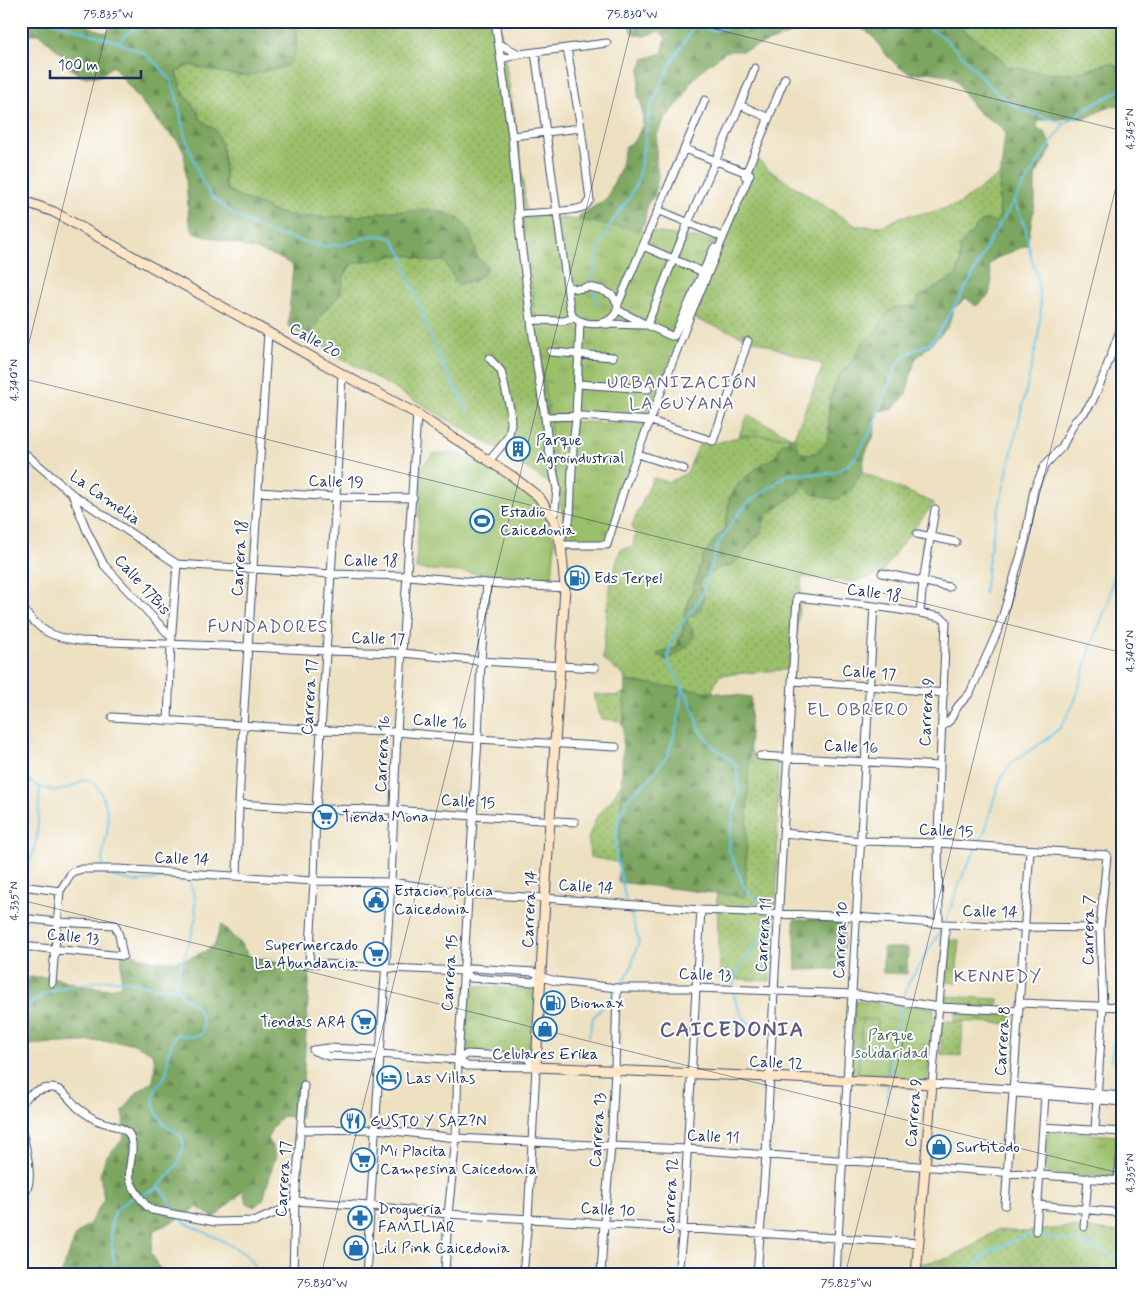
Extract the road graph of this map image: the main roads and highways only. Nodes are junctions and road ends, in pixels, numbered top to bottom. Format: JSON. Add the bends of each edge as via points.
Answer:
{"nodes":[{"id":1,"x":21,"y":200,"type":"edge"},
{"id":2,"x":560,"y":543,"type":"joint"},
{"id":3,"x":536,"y":1067,"type":"joint"},
{"id":4,"x":932,"y":1084,"type":"joint"},
{"id":5,"x":916,"y":1275,"type":"edge"}],
"edges":[{"from":1,"to":2,"type":"main road","name":"Calle 20","via":[[54,212],[418,414],[539,496],[554,520]]},
{"from":2,"to":3,"type":"main road","name":"Carrera 14","via":[[565,588]]},
{"from":3,"to":4,"type":"main road","name":"Calle 12"},
{"from":4,"to":5,"type":"main road","name":"Carrera 9"}]}
